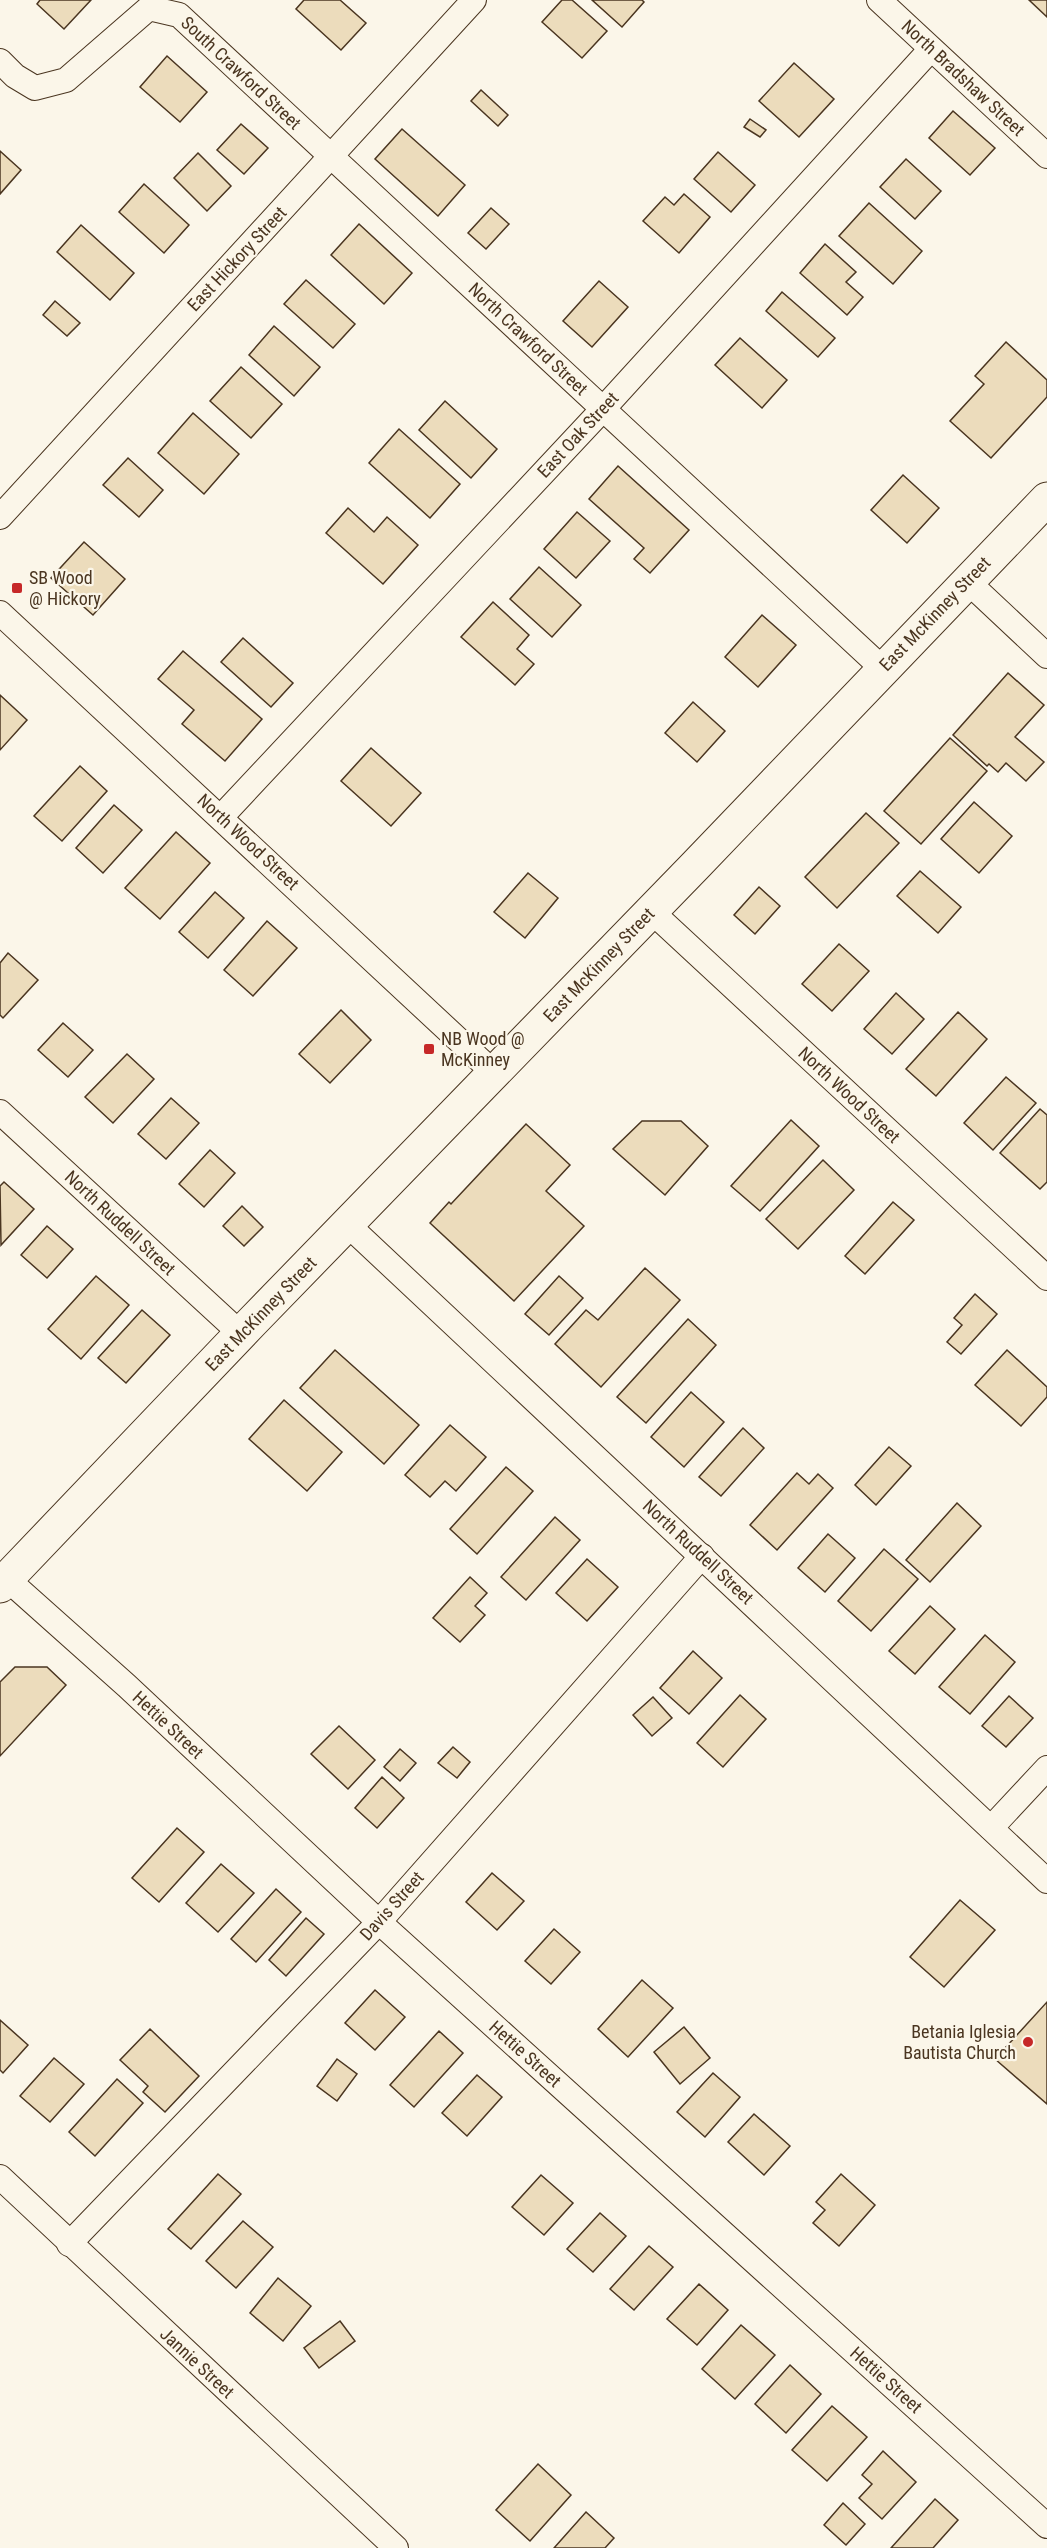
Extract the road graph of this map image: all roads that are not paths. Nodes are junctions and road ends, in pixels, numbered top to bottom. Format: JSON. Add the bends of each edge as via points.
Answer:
{"nodes":[{"id":1,"x":474,"y":0,"type":"edge"},
{"id":2,"x":879,"y":0,"type":"edge"},
{"id":3,"x":931,"y":49,"type":"junction"},
{"id":4,"x":0,"y":61,"type":"edge"},
{"id":5,"x":1047,"y":156,"type":"edge"},
{"id":6,"x":331,"y":157,"type":"junction"},
{"id":7,"x":603,"y":409,"type":"junction"},
{"id":8,"x":1047,"y":499,"type":"edge"},
{"id":9,"x":0,"y":517,"type":"edge"},
{"id":10,"x":967,"y":581,"type":"junction"},
{"id":11,"x":0,"y":613,"type":"edge"},
{"id":12,"x":1047,"y":656,"type":"edge"},
{"id":13,"x":883,"y":669,"type":"junction"},
{"id":14,"x":221,"y":817,"type":"junction"},
{"id":15,"x":651,"y":911,"type":"junction"},
{"id":16,"x":494,"y":1073,"type":"junction"},
{"id":17,"x":0,"y":1112,"type":"edge"},
{"id":18,"x":348,"y":1225,"type":"junction"},
{"id":19,"x":1047,"y":1278,"type":"edge"},
{"id":20,"x":241,"y":1334,"type":"junction"},
{"id":21,"x":702,"y":1556,"type":"junction"},
{"id":22,"x":4,"y":1582,"type":"edge"},
{"id":23,"x":1047,"y":1768,"type":"edge"},
{"id":24,"x":991,"y":1828,"type":"junction"},
{"id":25,"x":1047,"y":1881,"type":"edge"},
{"id":26,"x":379,"y":1922,"type":"junction"},
{"id":27,"x":0,"y":2177,"type":"edge"},
{"id":28,"x":69,"y":2244,"type":"junction"},
{"id":29,"x":1047,"y":2526,"type":"edge"},
{"id":30,"x":396,"y":2548,"type":"edge"}],
"edges":[{"from":1,"to":6,"type":"street","name":"East Hickory Street"},
{"from":2,"to":3,"type":"street","name":"North Bradshaw Street"},
{"from":3,"to":5,"type":"street","name":"North Bradshaw Street"},
{"from":3,"to":7,"type":"street","name":"East Oak Street"},
{"from":4,"to":6,"type":"street","name":"South Crawford Street","via":[[35,88],[66,81],[150,8],[179,15]]},
{"from":6,"to":7,"type":"street","name":"North Crawford Street"},
{"from":6,"to":9,"type":"street","name":"East Hickory Street"},
{"from":7,"to":13,"type":"street","name":"North Crawford Street"},
{"from":7,"to":14,"type":"street","name":"East Oak Street"},
{"from":8,"to":10,"type":"main road","name":"East McKinney Street"},
{"from":10,"to":12,"type":"street"},
{"from":10,"to":13,"type":"main road","name":"East McKinney Street"},
{"from":11,"to":14,"type":"street","name":"North Wood Street"},
{"from":13,"to":15,"type":"main road","name":"East McKinney Street"},
{"from":14,"to":16,"type":"street","name":"North Wood Street"},
{"from":15,"to":16,"type":"main road","name":"East McKinney Street"},
{"from":15,"to":19,"type":"street","name":"North Wood Street"},
{"from":16,"to":18,"type":"main road","name":"East McKinney Street"},
{"from":17,"to":20,"type":"street","name":"North Ruddell Street"},
{"from":18,"to":20,"type":"main road","name":"East McKinney Street"},
{"from":18,"to":21,"type":"street","name":"North Ruddell Street"},
{"from":20,"to":22,"type":"main road","name":"East McKinney Street"},
{"from":21,"to":24,"type":"street","name":"North Ruddell Street"},
{"from":21,"to":26,"type":"street","name":"Davis Street"},
{"from":22,"to":26,"type":"street","name":"Hettie Street","via":[[127,1686]]},
{"from":23,"to":24,"type":"street"},
{"from":24,"to":25,"type":"street","name":"North Ruddell Street"},
{"from":26,"to":28,"type":"street","name":"Davis Street"},
{"from":26,"to":29,"type":"street","name":"Hettie Street"},
{"from":27,"to":28,"type":"street","name":"Jannie Street"},
{"from":28,"to":30,"type":"street","name":"Jannie Street"}]}
